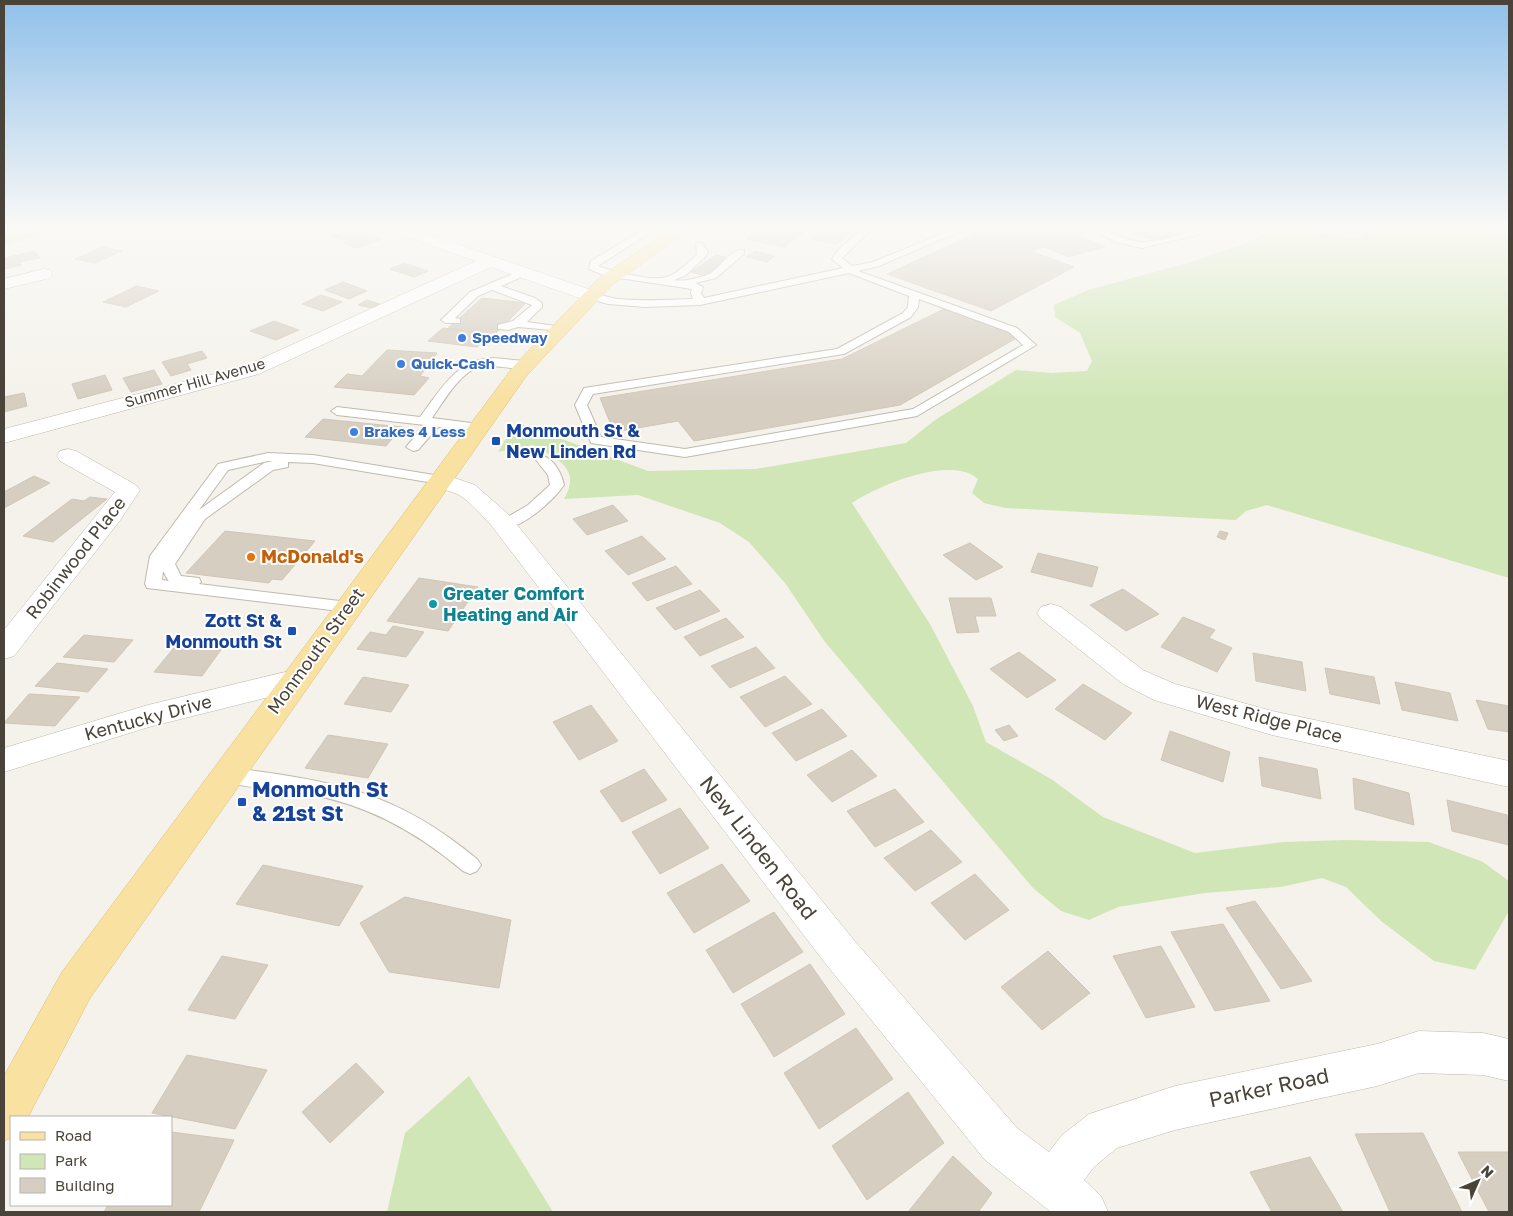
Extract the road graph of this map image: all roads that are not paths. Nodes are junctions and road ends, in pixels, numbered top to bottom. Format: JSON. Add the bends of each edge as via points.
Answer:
{"nodes":[{"id":1,"x":436,"y":286,"type":"edge"},
{"id":2,"x":497,"y":286,"type":"edge"},
{"id":3,"x":560,"y":286,"type":"edge"},
{"id":4,"x":602,"y":286,"type":"edge"},
{"id":5,"x":688,"y":286,"type":"edge"},
{"id":6,"x":776,"y":286,"type":"edge"},
{"id":7,"x":892,"y":286,"type":"edge"},
{"id":8,"x":493,"y":288,"type":"junction"},
{"id":9,"x":914,"y":294,"type":"junction"},
{"id":10,"x":591,"y":296,"type":"junction"},
{"id":11,"x":700,"y":302,"type":"junction"},
{"id":12,"x":526,"y":316,"type":"joint"},
{"id":13,"x":516,"y":319,"type":"junction"},
{"id":14,"x":456,"y":321,"type":"dead end"},
{"id":15,"x":502,"y":327,"type":"dead end"},
{"id":16,"x":559,"y":329,"type":"junction"},
{"id":17,"x":525,"y":366,"type":"junction"},
{"id":18,"x":337,"y":411,"type":"dead end"},
{"id":19,"x":429,"y":422,"type":"junction"},
{"id":20,"x":479,"y":428,"type":"junction"},
{"id":21,"x":4,"y":436,"type":"edge"},
{"id":22,"x":413,"y":447,"type":"dead end"},
{"id":23,"x":68,"y":456,"type":"dead end"},
{"id":24,"x":313,"y":459,"type":"junction"},
{"id":25,"x":543,"y":460,"type":"dead end"},
{"id":26,"x":440,"y":480,"type":"junction"},
{"id":27,"x":504,"y":525,"type":"junction"},
{"id":28,"x":274,"y":598,"type":"junction"},
{"id":29,"x":348,"y":607,"type":"junction"},
{"id":30,"x":1051,"y":613,"type":"dead end"},
{"id":31,"x":4,"y":649,"type":"edge"},
{"id":32,"x":294,"y":681,"type":"junction"},
{"id":33,"x":4,"y":760,"type":"edge"},
{"id":34,"x":1509,"y":774,"type":"edge"},
{"id":35,"x":227,"y":775,"type":"junction"},
{"id":36,"x":470,"y":866,"type":"dead end"},
{"id":37,"x":1509,"y":1060,"type":"edge"},
{"id":38,"x":4,"y":1119,"type":"edge"},
{"id":39,"x":1054,"y":1184,"type":"junction"},
{"id":40,"x":1086,"y":1212,"type":"edge"}],
"edges":[{"from":1,"to":21,"type":"street","name":"Summer Hill Avenue","via":[[252,370]]},
{"from":2,"to":8,"type":"lane"},
{"from":3,"to":10,"type":"street"},
{"from":4,"to":10,"type":"main road","name":"Monmouth Street"},
{"from":5,"to":11,"type":"lane","via":[[698,287],[696,293]]},
{"from":6,"to":11,"type":"lane"},
{"from":7,"to":9,"type":"lane"},
{"from":8,"to":12,"type":"lane","via":[[538,305]]},
{"from":8,"to":14,"type":"lane","via":[[474,294],[465,308],[446,320]]},
{"from":9,"to":9,"type":"lane","via":[[1013,330],[1030,345],[917,412],[685,453],[596,440],[581,404],[588,391],[840,352],[906,315],[913,307]]},
{"from":10,"to":11,"type":"lane","via":[[645,304]]},
{"from":10,"to":16,"type":"main road","name":"Monmouth Street"},
{"from":12,"to":13,"type":"lane"},
{"from":13,"to":15,"type":"lane","via":[[512,328]]},
{"from":13,"to":16,"type":"lane"},
{"from":16,"to":17,"type":"main road","name":"Monmouth Street"},
{"from":17,"to":19,"type":"lane","via":[[474,364],[464,370]]},
{"from":17,"to":20,"type":"main road","name":"Monmouth Street"},
{"from":18,"to":19,"type":"lane"},
{"from":19,"to":20,"type":"lane"},
{"from":19,"to":22,"type":"lane"},
{"from":20,"to":26,"type":"main road","name":"Monmouth Street"},
{"from":23,"to":31,"type":"street","name":"Robinwood Place","via":[[128,490]]},
{"from":24,"to":26,"type":"lane"},
{"from":24,"to":28,"type":"lane","via":[[269,466],[200,516],[167,564],[176,580],[257,589]]},
{"from":24,"to":28,"type":"lane","via":[[268,457],[223,467],[158,556],[153,584]]},
{"from":25,"to":27,"type":"lane","via":[[555,475],[557,485],[528,511]]},
{"from":26,"to":27,"type":"street","name":"New Linden Road","via":[[461,485],[480,498]]},
{"from":26,"to":29,"type":"main road","name":"Monmouth Street"},
{"from":27,"to":39,"type":"street","name":"New Linden Road","via":[[845,958],[1000,1144]]},
{"from":28,"to":29,"type":"lane"},
{"from":29,"to":32,"type":"main road","name":"Monmouth Street"},
{"from":30,"to":34,"type":"street","name":"West Ridge Place","via":[[1133,677],[1165,692],[1272,723]]},
{"from":32,"to":33,"type":"street","name":"Kentucky Drive","via":[[148,716]]},
{"from":32,"to":35,"type":"main road","name":"Monmouth Street"},
{"from":35,"to":36,"type":"lane","via":[[356,797],[442,841]]},
{"from":35,"to":38,"type":"main road","name":"Monmouth Street","via":[[76,985]]},
{"from":37,"to":39,"type":"street","name":"Parker Road","via":[[1483,1054],[1419,1052],[1377,1065],[1175,1108],[1105,1130],[1078,1151]]},
{"from":39,"to":40,"type":"street","name":"New Linden Road"}]}
